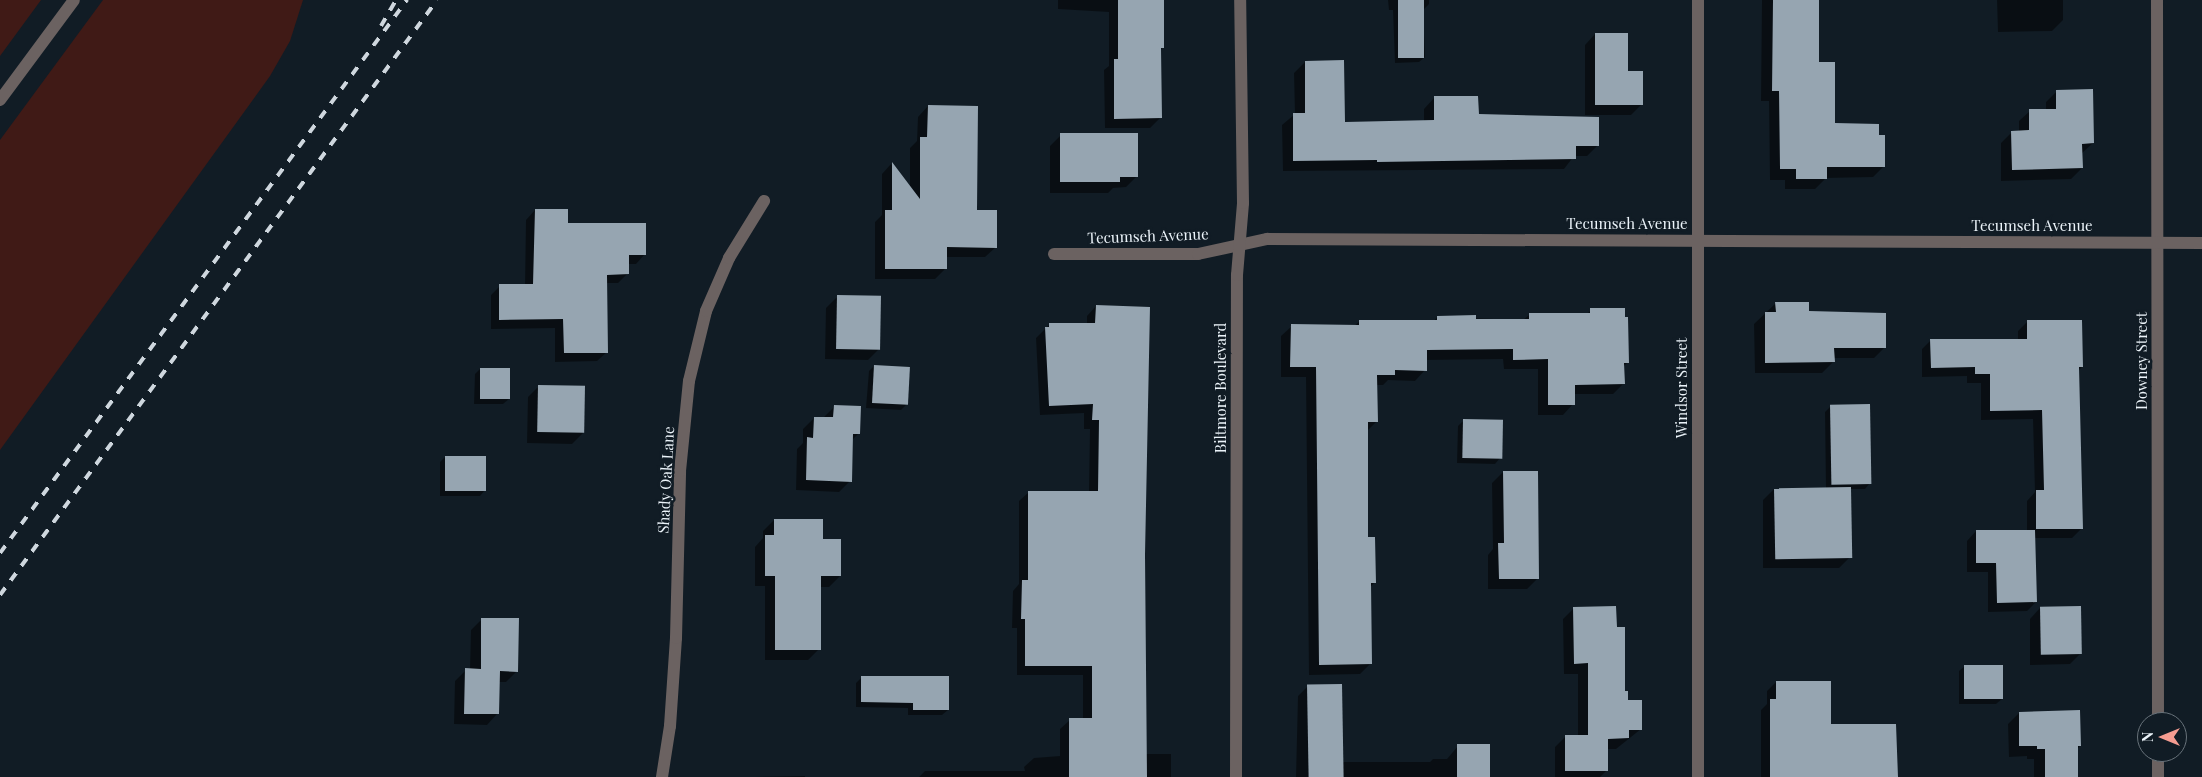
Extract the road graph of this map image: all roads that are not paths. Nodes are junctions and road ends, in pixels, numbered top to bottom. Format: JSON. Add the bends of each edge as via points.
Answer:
{"nodes":[{"id":1,"x":74,"y":0,"type":"edge"},
{"id":2,"x":1240,"y":0,"type":"edge"},
{"id":3,"x":1698,"y":0,"type":"edge"},
{"id":4,"x":2157,"y":0,"type":"edge"},
{"id":5,"x":0,"y":100,"type":"edge"},
{"id":6,"x":764,"y":201,"type":"dead end"},
{"id":7,"x":1699,"y":241,"type":"junction"},
{"id":8,"x":2158,"y":243,"type":"junction"},
{"id":9,"x":2202,"y":243,"type":"edge"},
{"id":10,"x":1239,"y":246,"type":"junction"},
{"id":11,"x":1054,"y":254,"type":"dead end"},
{"id":12,"x":2158,"y":712,"type":"edge"},
{"id":13,"x":2158,"y":762,"type":"edge"},
{"id":14,"x":662,"y":777,"type":"edge"},
{"id":15,"x":1236,"y":777,"type":"edge"},
{"id":16,"x":1698,"y":777,"type":"edge"},
{"id":17,"x":2158,"y":777,"type":"edge"}],
"edges":[{"from":1,"to":5,"type":"street"},
{"from":2,"to":10,"type":"street","name":"Biltmore Boulevard","via":[[1243,203]]},
{"from":3,"to":7,"type":"street","name":"Windsor Street"},
{"from":4,"to":8,"type":"street","name":"Downey Street"},
{"from":6,"to":14,"type":"street","name":"Shady Oak Lane","via":[[730,258],[706,311],[689,381],[680,471],[676,638],[670,726]]},
{"from":7,"to":8,"type":"street","name":"Tecumseh Avenue"},
{"from":7,"to":10,"type":"street","name":"Tecumseh Avenue","via":[[1267,240]]},
{"from":7,"to":16,"type":"street","name":"Windsor Street"},
{"from":8,"to":9,"type":"street","name":"Tecumseh Avenue"},
{"from":8,"to":12,"type":"street","name":"Downey Street"},
{"from":10,"to":11,"type":"street","name":"Tecumseh Avenue","via":[[1198,254]]},
{"from":10,"to":15,"type":"street","name":"Biltmore Boulevard"},
{"from":13,"to":17,"type":"street"}]}
